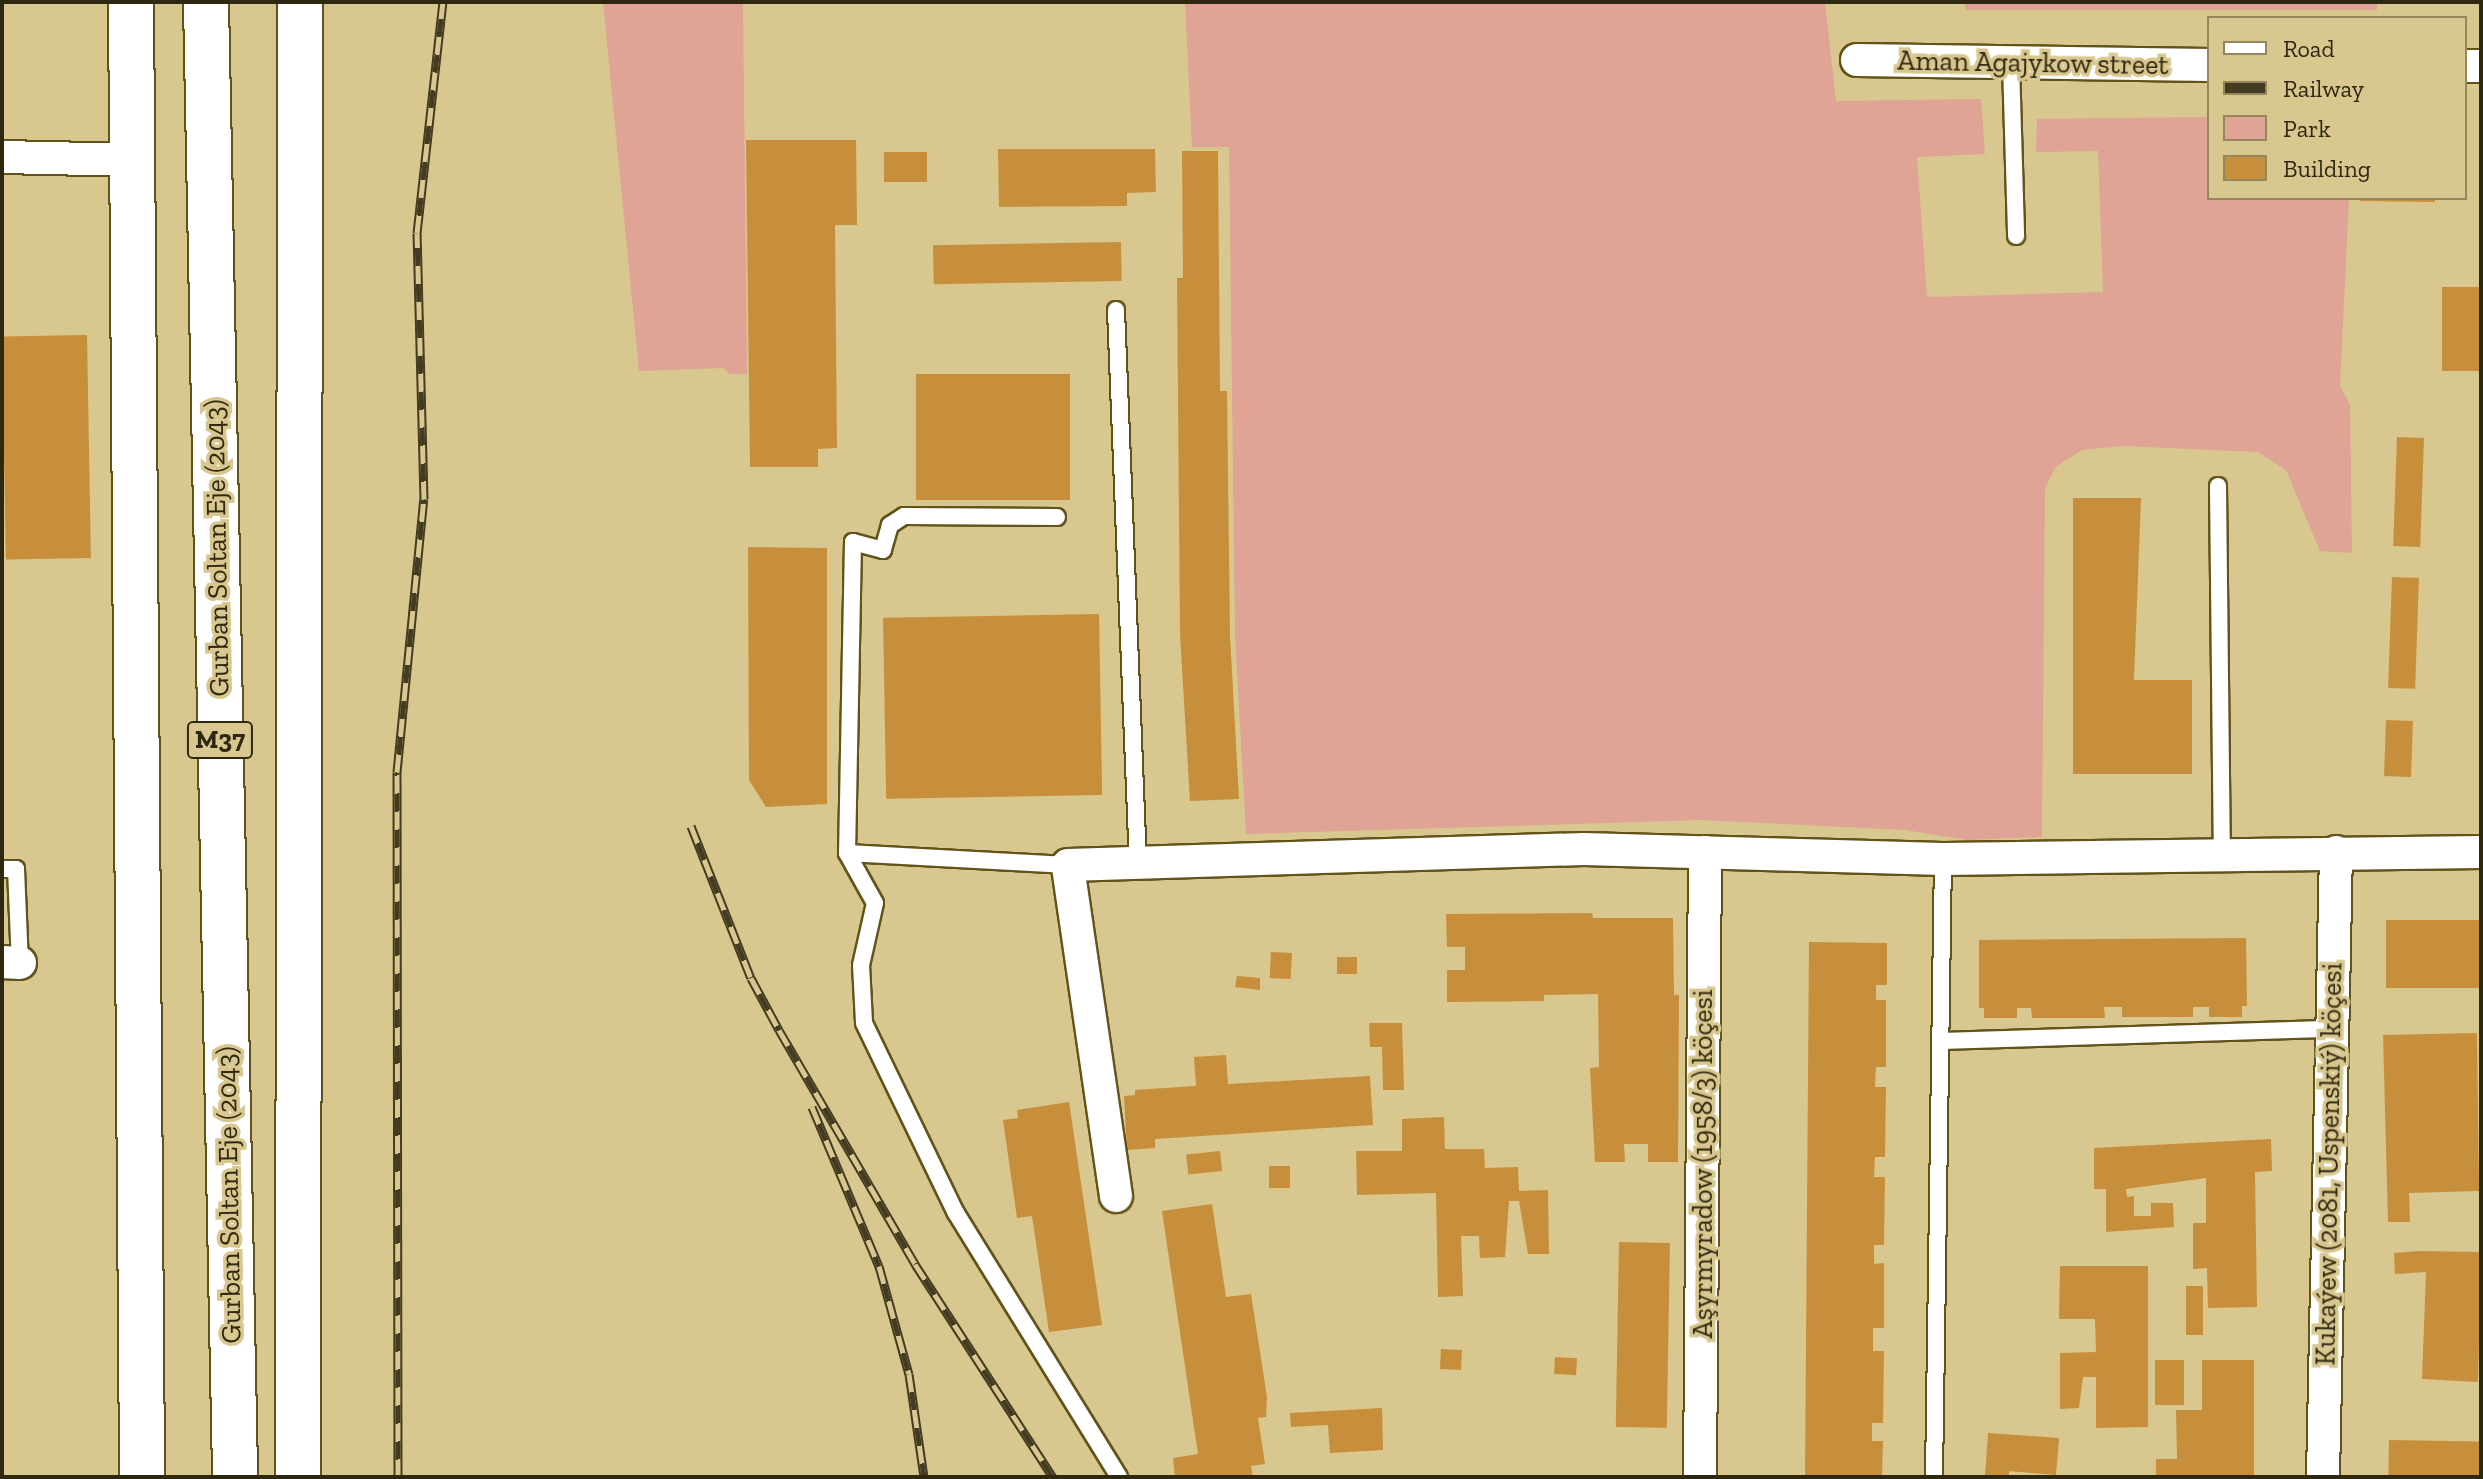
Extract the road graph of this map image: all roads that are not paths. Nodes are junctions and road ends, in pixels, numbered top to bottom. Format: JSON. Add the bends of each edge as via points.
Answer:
{"nodes":[{"id":1,"x":131,"y":2,"type":"edge"},
{"id":2,"x":206,"y":2,"type":"edge"},
{"id":3,"x":300,"y":2,"type":"edge"},
{"id":4,"x":1857,"y":60,"type":"dead end"},
{"id":5,"x":2011,"y":64,"type":"junction"},
{"id":6,"x":2207,"y":65,"type":"edge"},
{"id":7,"x":2,"y":157,"type":"edge"},
{"id":8,"x":131,"y":160,"type":"junction"},
{"id":9,"x":2016,"y":236,"type":"dead end"},
{"id":10,"x":1116,"y":310,"type":"dead end"},
{"id":11,"x":2218,"y":486,"type":"dead end"},
{"id":12,"x":1057,"y":517,"type":"dead end"},
{"id":13,"x":1705,"y":852,"type":"junction"},
{"id":14,"x":2336,"y":852,"type":"junction"},
{"id":15,"x":2481,"y":852,"type":"edge"},
{"id":16,"x":847,"y":853,"type":"junction"},
{"id":17,"x":2222,"y":854,"type":"junction"},
{"id":18,"x":1943,"y":859,"type":"junction"},
{"id":19,"x":1138,"y":864,"type":"junction"},
{"id":20,"x":1068,"y":865,"type":"junction"},
{"id":21,"x":2,"y":869,"type":"edge"},
{"id":22,"x":11,"y":962,"type":"edge"},
{"id":23,"x":2332,"y":1029,"type":"junction"},
{"id":24,"x":1941,"y":1041,"type":"junction"},
{"id":25,"x":1116,"y":1196,"type":"dead end"},
{"id":26,"x":142,"y":1477,"type":"edge"},
{"id":27,"x":235,"y":1477,"type":"edge"},
{"id":28,"x":298,"y":1477,"type":"edge"},
{"id":29,"x":1119,"y":1477,"type":"edge"},
{"id":30,"x":1700,"y":1477,"type":"edge"},
{"id":31,"x":1934,"y":1477,"type":"edge"},
{"id":32,"x":2323,"y":1477,"type":"edge"}],
"edges":[{"from":1,"to":8,"type":"highway"},
{"from":2,"to":27,"type":"highway","name":"Gurban Soltan Eje (2043)","number":"M37"},
{"from":3,"to":28,"type":"highway"},
{"from":4,"to":5,"type":"street","name":"Aman Agajykow street"},
{"from":5,"to":6,"type":"street","name":"Aman Agajykow street"},
{"from":5,"to":9,"type":"lane"},
{"from":7,"to":8,"type":"street"},
{"from":8,"to":26,"type":"highway"},
{"from":10,"to":19,"type":"lane"},
{"from":11,"to":17,"type":"lane"},
{"from":12,"to":16,"type":"lane","via":[[904,516],[890,525],[883,550],[853,542]]},
{"from":13,"to":18,"type":"street"},
{"from":13,"to":19,"type":"street","via":[[1415,851]]},
{"from":13,"to":30,"type":"street","name":"Aşyrmyradow (1958/3) köçesi"},
{"from":14,"to":15,"type":"street"},
{"from":14,"to":17,"type":"street"},
{"from":14,"to":23,"type":"street","name":"Kukaýew (2081, Uspenskiý) köçesi"},
{"from":16,"to":20,"type":"lane"},
{"from":16,"to":29,"type":"lane","via":[[875,903],[861,965],[864,1023],[956,1213]]},
{"from":17,"to":18,"type":"street"},
{"from":18,"to":24,"type":"lane"},
{"from":19,"to":20,"type":"street"},
{"from":20,"to":25,"type":"street"},
{"from":21,"to":22,"type":"lane","via":[[16,869]]},
{"from":23,"to":24,"type":"lane"},
{"from":23,"to":32,"type":"street","name":"Kukaýew (2081, Uspenskiý) köçesi"},
{"from":24,"to":31,"type":"lane"}]}
